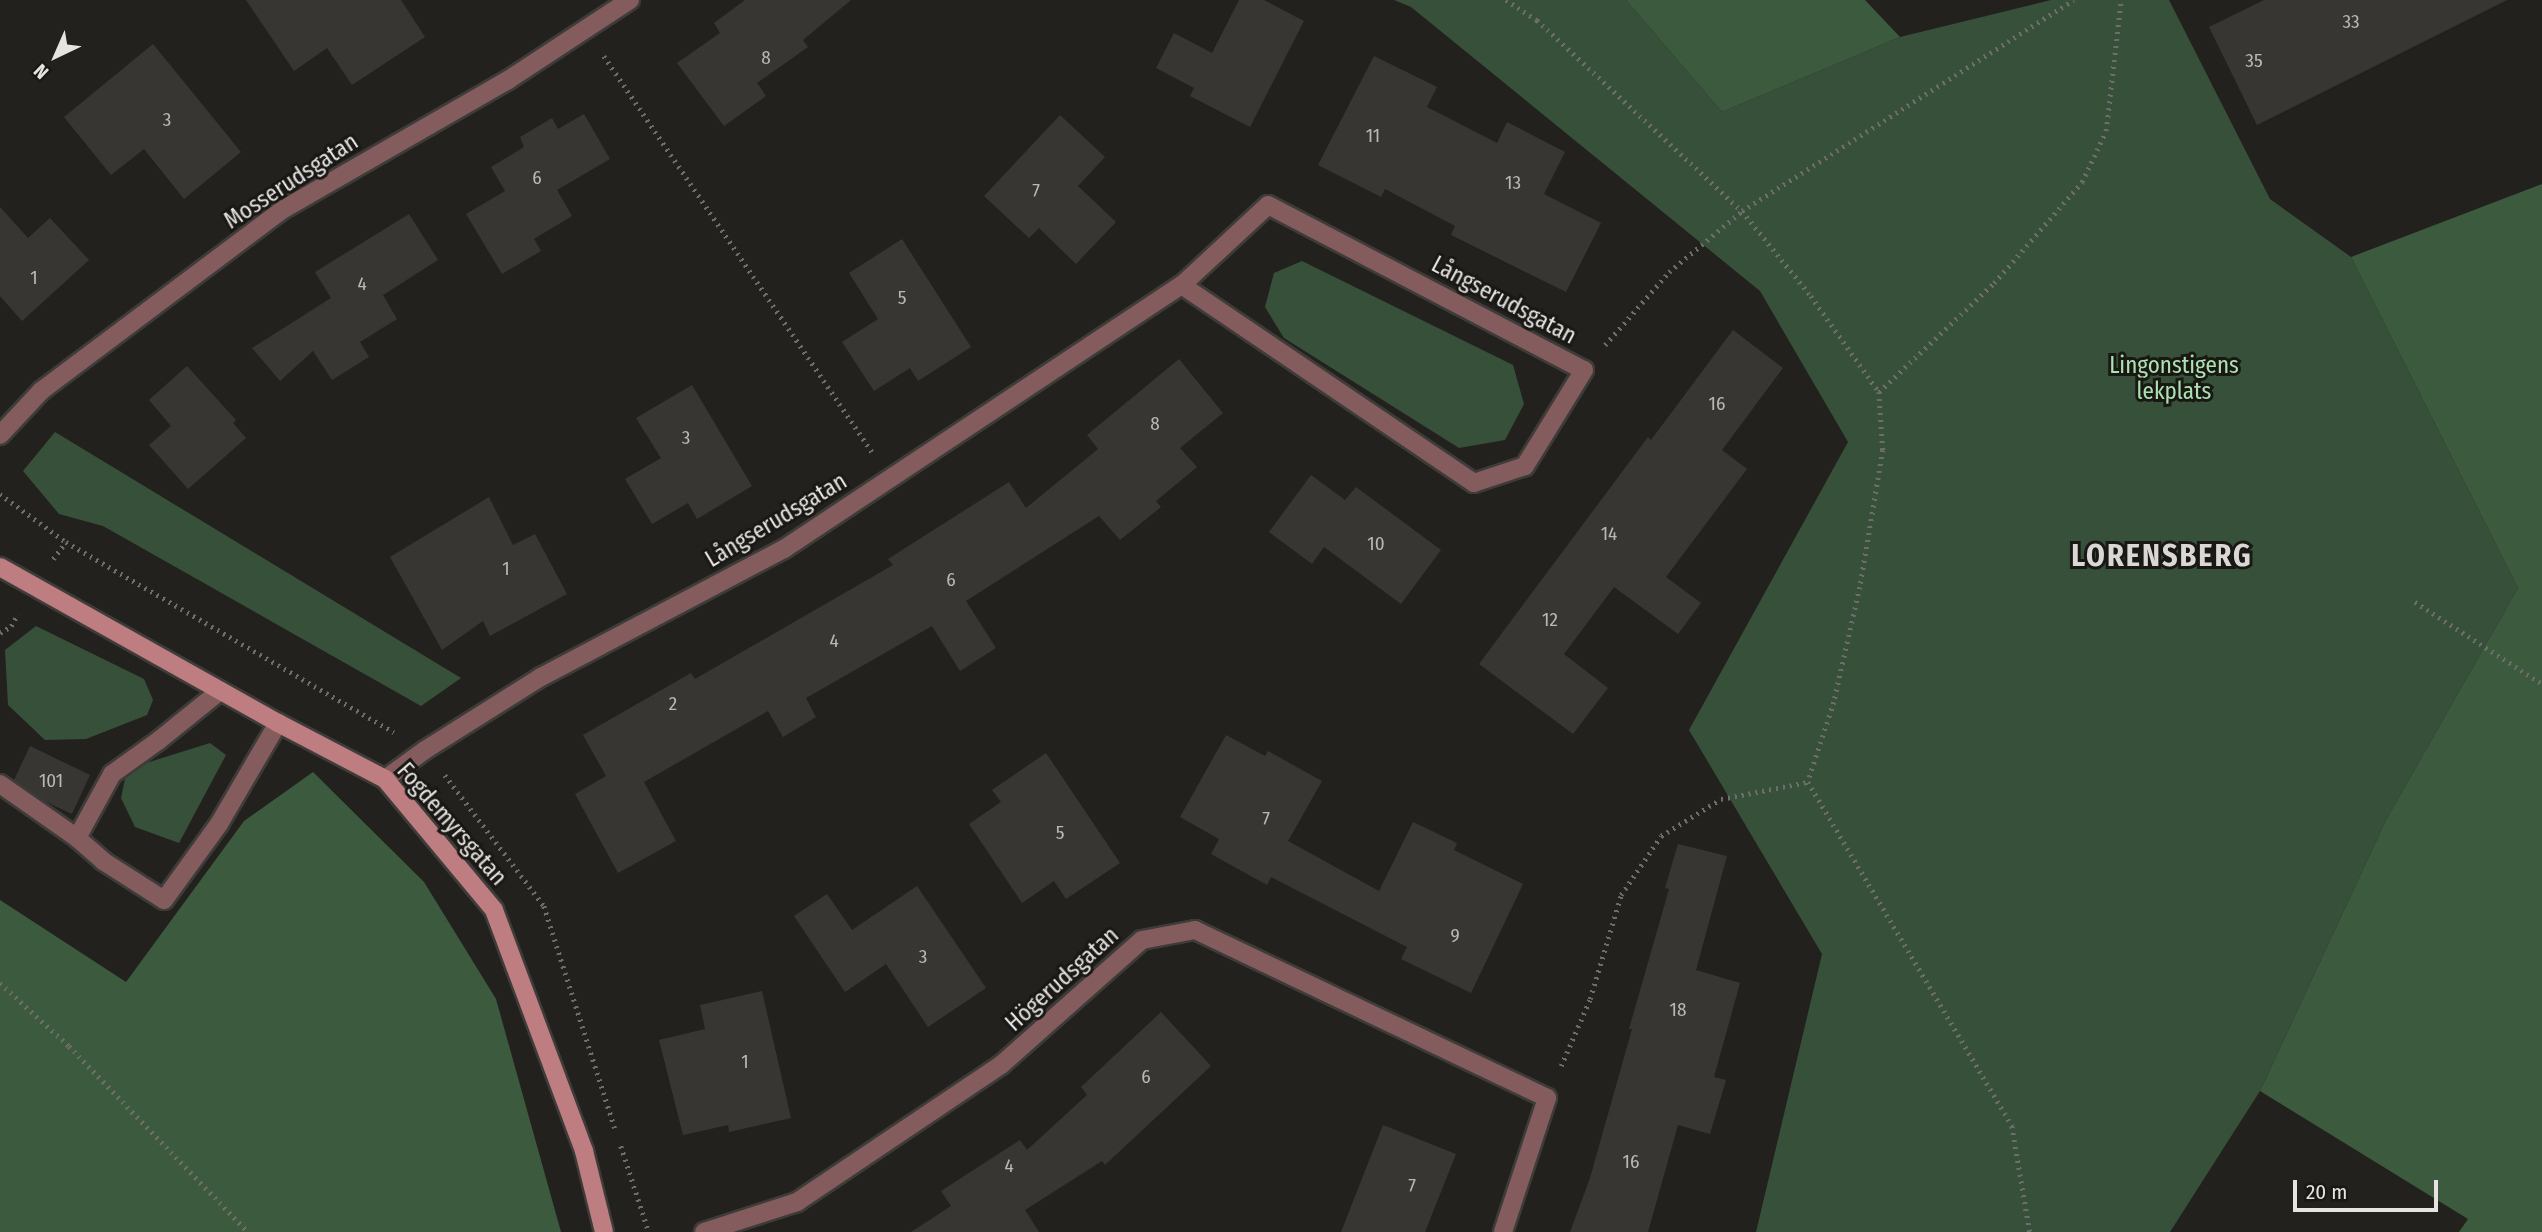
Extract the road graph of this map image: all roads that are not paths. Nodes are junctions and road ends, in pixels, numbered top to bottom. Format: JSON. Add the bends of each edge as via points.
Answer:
{"nodes":[{"id":1,"x":630,"y":0,"type":"edge"},
{"id":2,"x":1182,"y":285,"type":"junction"},
{"id":3,"x":0,"y":435,"type":"edge"},
{"id":4,"x":0,"y":567,"type":"edge"},
{"id":5,"x":220,"y":691,"type":"junction"},
{"id":6,"x":278,"y":723,"type":"junction"},
{"id":7,"x":385,"y":779,"type":"junction"},
{"id":8,"x":0,"y":784,"type":"edge"},
{"id":9,"x":77,"y":838,"type":"junction"},
{"id":10,"x":604,"y":1232,"type":"edge"},
{"id":11,"x":704,"y":1232,"type":"edge"},
{"id":12,"x":1503,"y":1232,"type":"edge"}],
"edges":[{"from":1,"to":3,"type":"street","name":"Mosserudsgatan","via":[[508,80],[282,210],[41,391]]},
{"from":2,"to":2,"type":"street","name":"Långserudsgatan","via":[[1474,483],[1525,466],[1584,370],[1268,205]]},
{"from":2,"to":7,"type":"street","name":"Långserudsgatan","via":[[785,550],[541,677]]},
{"from":4,"to":5,"type":"street","name":"Fogdemyrsgatan"},
{"from":5,"to":6,"type":"street","name":"Fogdemyrsgatan"},
{"from":5,"to":9,"type":"street","via":[[112,774]]},
{"from":6,"to":7,"type":"street","name":"Fogdemyrsgatan"},
{"from":6,"to":9,"type":"street","via":[[219,824],[164,900],[103,861]]},
{"from":7,"to":10,"type":"street","name":"Fogdemyrsgatan","via":[[494,910],[584,1151]]},
{"from":8,"to":9,"type":"street"},
{"from":11,"to":12,"type":"street","name":"Högerudsgatan","via":[[797,1202],[1001,1065],[1142,940],[1195,930],[1547,1098]]}]}
